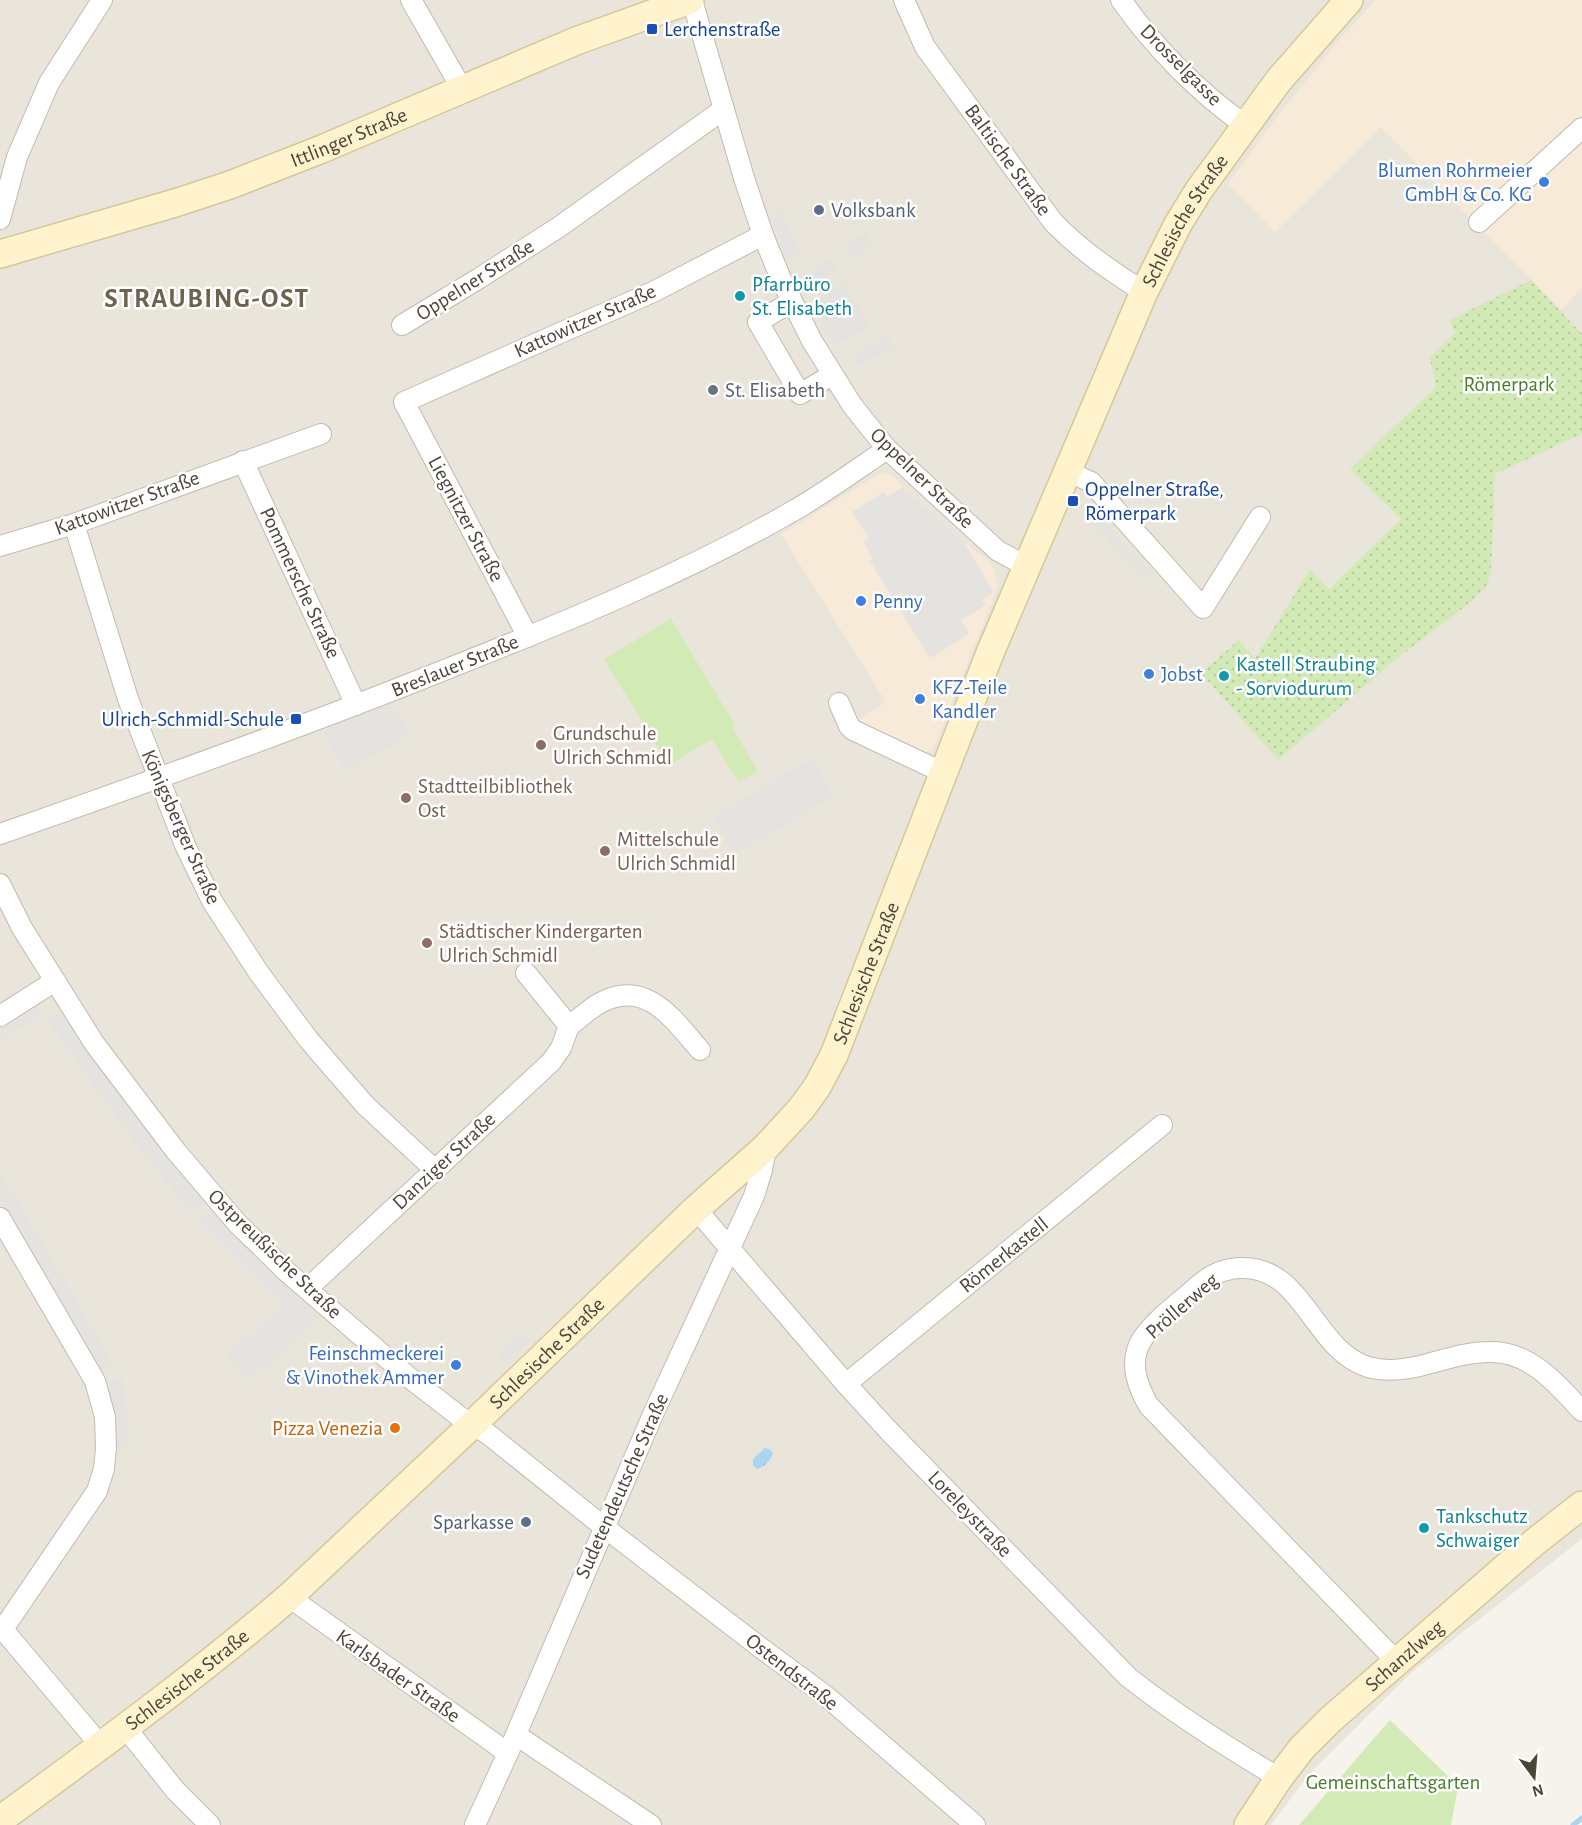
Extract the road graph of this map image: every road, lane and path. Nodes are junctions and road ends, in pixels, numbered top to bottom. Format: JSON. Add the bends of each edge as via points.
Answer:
{"nodes":[{"id":1,"x":102,"y":0,"type":"edge"},
{"id":2,"x":411,"y":0,"type":"edge"},
{"id":3,"x":691,"y":0,"type":"edge"},
{"id":4,"x":904,"y":0,"type":"edge"},
{"id":5,"x":1122,"y":0,"type":"edge"},
{"id":6,"x":1349,"y":0,"type":"edge"},
{"id":7,"x":652,"y":6,"type":"edge"},
{"id":8,"x":462,"y":89,"type":"junction"},
{"id":9,"x":724,"y":109,"type":"junction"},
{"id":10,"x":1245,"y":125,"type":"junction"},
{"id":11,"x":1582,"y":128,"type":"edge"},
{"id":12,"x":0,"y":219,"type":"edge"},
{"id":13,"x":1479,"y":222,"type":"dead end"},
{"id":14,"x":763,"y":235,"type":"junction"},
{"id":15,"x":0,"y":254,"type":"edge"},
{"id":16,"x":1144,"y":292,"type":"junction"},
{"id":17,"x":792,"y":302,"type":"junction"},
{"id":18,"x":402,"y":325,"type":"dead end"},
{"id":19,"x":832,"y":375,"type":"junction"},
{"id":20,"x":404,"y":402,"type":"joint"},
{"id":21,"x":321,"y":434,"type":"dead end"},
{"id":22,"x":887,"y":449,"type":"junction"},
{"id":23,"x":243,"y":461,"type":"junction"},
{"id":24,"x":1067,"y":471,"type":"junction"},
{"id":25,"x":1260,"y":517,"type":"dead end"},
{"id":26,"x":74,"y":524,"type":"junction"},
{"id":27,"x":0,"y":546,"type":"edge"},
{"id":28,"x":1026,"y":567,"type":"junction"},
{"id":29,"x":528,"y":637,"type":"junction"},
{"id":30,"x":839,"y":703,"type":"dead end"},
{"id":31,"x":356,"y":705,"type":"junction"},
{"id":32,"x":944,"y":773,"type":"junction"},
{"id":33,"x":158,"y":779,"type":"junction"},
{"id":34,"x":0,"y":834,"type":"edge"},
{"id":35,"x":0,"y":884,"type":"edge"},
{"id":36,"x":526,"y":973,"type":"dead end"},
{"id":37,"x":55,"y":981,"type":"junction"},
{"id":38,"x":0,"y":1016,"type":"edge"},
{"id":39,"x":570,"y":1026,"type":"junction"},
{"id":40,"x":700,"y":1050,"type":"dead end"},
{"id":41,"x":1162,"y":1125,"type":"dead end"},
{"id":42,"x":766,"y":1147,"type":"junction"},
{"id":43,"x":434,"y":1169,"type":"junction"},
{"id":44,"x":696,"y":1209,"type":"junction"},
{"id":45,"x":0,"y":1218,"type":"edge"},
{"id":46,"x":730,"y":1248,"type":"junction"},
{"id":47,"x":307,"y":1289,"type":"junction"},
{"id":48,"x":846,"y":1384,"type":"junction"},
{"id":49,"x":1582,"y":1411,"type":"edge"},
{"id":50,"x":474,"y":1423,"type":"junction"},
{"id":51,"x":1582,"y":1505,"type":"edge"},
{"id":52,"x":604,"y":1527,"type":"junction"},
{"id":53,"x":289,"y":1597,"type":"junction"},
{"id":54,"x":1,"y":1628,"type":"edge"},
{"id":55,"x":1396,"y":1661,"type":"junction"},
{"id":56,"x":125,"y":1727,"type":"junction"},
{"id":57,"x":516,"y":1735,"type":"junction"},
{"id":58,"x":101,"y":1746,"type":"junction"},
{"id":59,"x":508,"y":1753,"type":"junction"},
{"id":60,"x":1279,"y":1778,"type":"junction"},
{"id":61,"x":0,"y":1820,"type":"edge"},
{"id":62,"x":210,"y":1825,"type":"edge"},
{"id":63,"x":475,"y":1825,"type":"edge"},
{"id":64,"x":651,"y":1825,"type":"edge"},
{"id":65,"x":975,"y":1825,"type":"edge"},
{"id":66,"x":1248,"y":1825,"type":"edge"}],
"edges":[{"from":1,"to":12,"type":"street","via":[[49,83],[17,157]]},
{"from":2,"to":8,"type":"street"},
{"from":3,"to":7,"type":"street","name":"Ittlinger Straße"},
{"from":3,"to":9,"type":"street","name":"Oppelner Straße"},
{"from":4,"to":16,"type":"street","name":"Baltische Straße","via":[[926,47],[1053,222],[1114,274]]},
{"from":5,"to":10,"type":"street","name":"Drosselgasse","via":[[1197,87]]},
{"from":6,"to":10,"type":"street","name":"Schlesische Straße"},
{"from":7,"to":8,"type":"street","name":"Ittlinger Straße"},
{"from":8,"to":15,"type":"street","name":"Ittlinger Straße","via":[[230,185]]},
{"from":9,"to":14,"type":"street","name":"Oppelner Straße"},
{"from":9,"to":18,"type":"street","name":"Oppelner Straße","via":[[559,227]]},
{"from":10,"to":16,"type":"street","name":"Schlesische Straße","via":[[1199,190]]},
{"from":11,"to":13,"type":"street"},
{"from":14,"to":17,"type":"street","name":"Oppelner Straße"},
{"from":14,"to":20,"type":"street","name":"Kattowitzer Straße","via":[[653,292]]},
{"from":16,"to":24,"type":"street","name":"Schlesische Straße"},
{"from":17,"to":19,"type":"street","name":"Oppelner Straße"},
{"from":17,"to":19,"type":"street","via":[[758,322],[800,394]]},
{"from":19,"to":22,"type":"street","name":"Oppelner Straße"},
{"from":20,"to":29,"type":"street","name":"Liegnitzer Straße"},
{"from":21,"to":23,"type":"street","name":"Kattowitzer Straße"},
{"from":22,"to":28,"type":"street","name":"Oppelner Straße","via":[[999,551]]},
{"from":22,"to":29,"type":"street","name":"Breslauer Straße","via":[[758,531]]},
{"from":23,"to":26,"type":"street","name":"Kattowitzer Straße"},
{"from":23,"to":31,"type":"street","name":"Pommersche Straße"},
{"from":24,"to":25,"type":"street","via":[[1091,482],[1203,608]]},
{"from":24,"to":28,"type":"street","name":"Schlesische Straße"},
{"from":26,"to":27,"type":"street","name":"Kattowitzer Straße"},
{"from":26,"to":33,"type":"street","name":"Königsberger Straße","via":[[128,699]]},
{"from":28,"to":32,"type":"street","name":"Schlesische Straße"},
{"from":29,"to":31,"type":"street","name":"Breslauer Straße"},
{"from":30,"to":32,"type":"street","via":[[853,730]]},
{"from":31,"to":33,"type":"street","name":"Breslauer Straße"},
{"from":32,"to":42,"type":"street","name":"Schlesische Straße","via":[[834,1055],[801,1109]]},
{"from":33,"to":34,"type":"street","name":"Breslauer Straße"},
{"from":33,"to":43,"type":"street","name":"Königsberger Straße","via":[[212,901],[259,973],[308,1039],[366,1106]]},
{"from":35,"to":37,"type":"street","name":"Ostpreußische Straße"},
{"from":36,"to":39,"type":"street"},
{"from":37,"to":38,"type":"street"},
{"from":37,"to":47,"type":"street","name":"Ostpreußische Straße","via":[[94,1043],[175,1150],[237,1223]]},
{"from":39,"to":40,"type":"street","name":"Danziger Straße","via":[[600,1003],[623,995],[645,997],[662,1008]]},
{"from":39,"to":43,"type":"street","name":"Danziger Straße","via":[[551,1062]]},
{"from":41,"to":48,"type":"street","name":"Römerkastell"},
{"from":42,"to":44,"type":"street","name":"Schlesische Straße"},
{"from":42,"to":46,"type":"street","name":"Sudetendeutsche Straße","via":[[754,1196]]},
{"from":43,"to":47,"type":"street","name":"Danziger Straße"},
{"from":44,"to":46,"type":"street","name":"Loreleystraße"},
{"from":44,"to":50,"type":"street","name":"Schlesische Straße"},
{"from":45,"to":54,"type":"street","via":[[95,1381],[105,1417],[106,1448],[97,1491]]},
{"from":46,"to":48,"type":"street","name":"Loreleystraße"},
{"from":46,"to":52,"type":"street","name":"Sudetendeutsche Straße"},
{"from":47,"to":50,"type":"street","name":"Ostpreußische Straße","via":[[396,1367],[459,1416]]},
{"from":48,"to":60,"type":"street","name":"Loreleystraße","via":[[1128,1677],[1199,1730]]},
{"from":49,"to":55,"type":"street","name":"Pröllerweg","via":[[1538,1368],[1516,1356],[1492,1351],[1411,1369],[1369,1367],[1334,1346],[1289,1287],[1262,1270],[1219,1271],[1149,1330],[1138,1346],[1134,1362],[1140,1392],[1149,1406]]},
{"from":50,"to":52,"type":"street","name":"Ostpreußische Straße"},
{"from":50,"to":53,"type":"street","name":"Schlesische Straße"},
{"from":51,"to":55,"type":"street","name":"Schanzlweg"},
{"from":52,"to":57,"type":"street","name":"Sudetendeutsche Straße"},
{"from":52,"to":65,"type":"street","name":"Ostendstraße","via":[[826,1696]]},
{"from":53,"to":56,"type":"street","name":"Schlesische Straße"},
{"from":53,"to":59,"type":"street","name":"Karlsbader Straße"},
{"from":54,"to":58,"type":"street"},
{"from":55,"to":60,"type":"street","name":"Schanzlweg","via":[[1309,1741]]},
{"from":56,"to":58,"type":"street","name":"Schlesische Straße"},
{"from":56,"to":62,"type":"street","via":[[175,1790]]},
{"from":57,"to":59,"type":"street","name":"Sudetendeutsche Straße"},
{"from":57,"to":64,"type":"street"},
{"from":58,"to":61,"type":"street","name":"Schlesische Straße"},
{"from":59,"to":63,"type":"street","name":"Sudetendeutsche Straße"},
{"from":60,"to":66,"type":"street","name":"Schanzlweg"}]}
